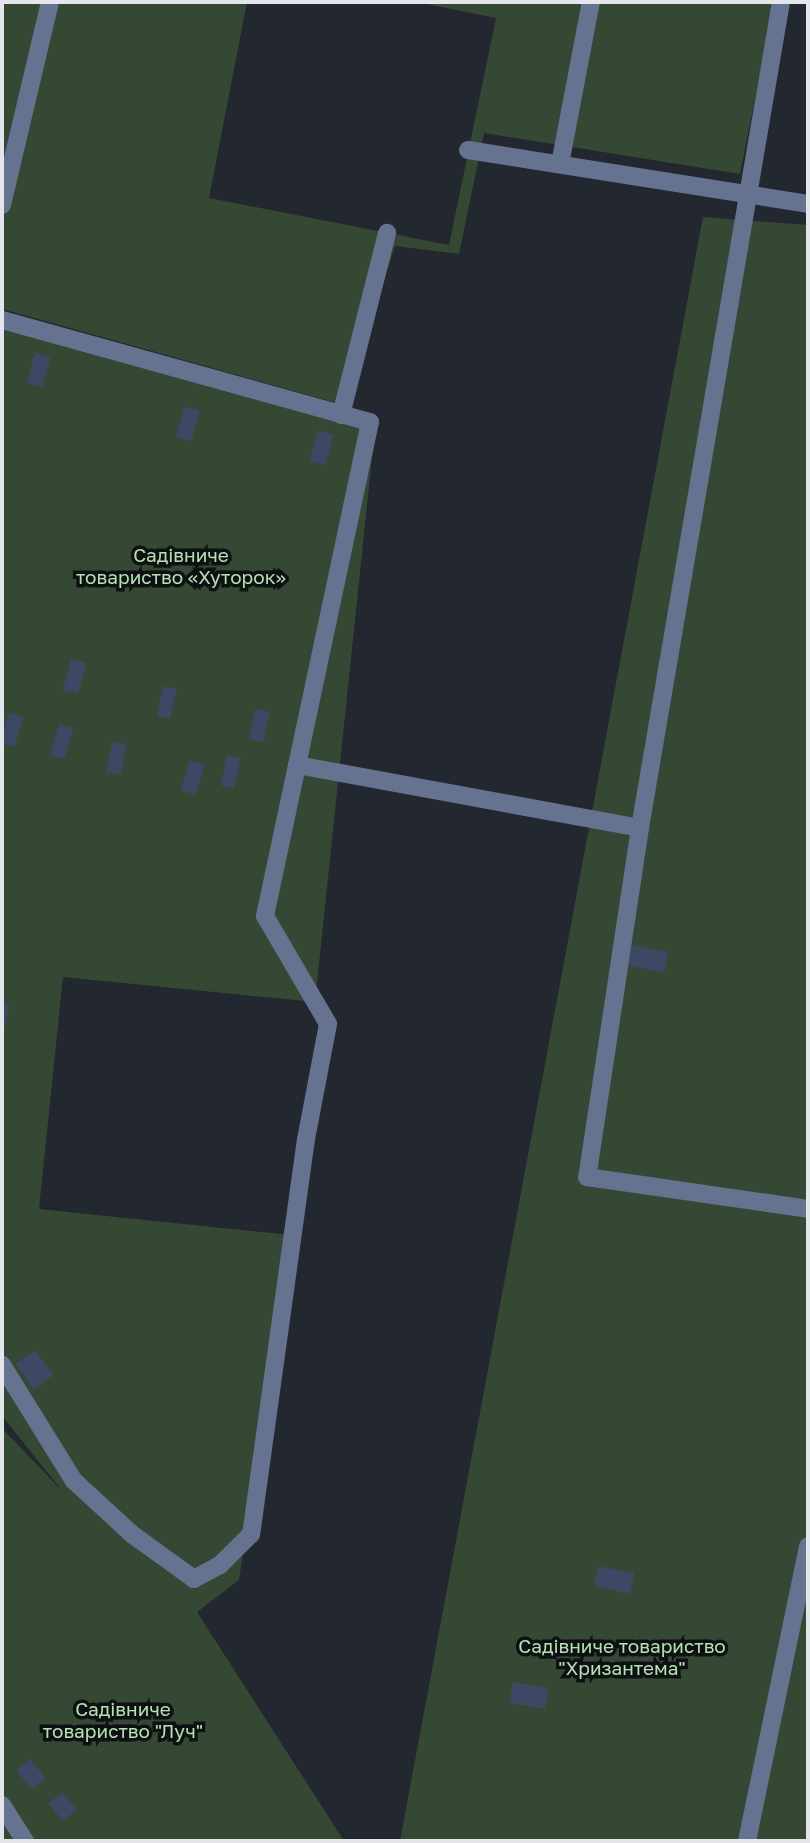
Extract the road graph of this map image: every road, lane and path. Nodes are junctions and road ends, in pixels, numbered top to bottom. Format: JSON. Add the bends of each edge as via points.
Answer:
{"nodes":[{"id":1,"x":50,"y":2,"type":"edge"},
{"id":2,"x":591,"y":2,"type":"edge"},
{"id":3,"x":781,"y":2,"type":"edge"},
{"id":4,"x":468,"y":150,"type":"dead end"},
{"id":5,"x":560,"y":164,"type":"junction"},
{"id":6,"x":747,"y":193,"type":"junction"},
{"id":7,"x":808,"y":204,"type":"edge"},
{"id":8,"x":2,"y":205,"type":"edge"},
{"id":9,"x":387,"y":233,"type":"dead end"},
{"id":10,"x":2,"y":320,"type":"edge"},
{"id":11,"x":341,"y":415,"type":"junction"},
{"id":12,"x":297,"y":765,"type":"junction"},
{"id":13,"x":640,"y":828,"type":"junction"},
{"id":14,"x":808,"y":1209,"type":"edge"},
{"id":15,"x":2,"y":1365,"type":"edge"},
{"id":16,"x":808,"y":1546,"type":"edge"},
{"id":17,"x":2,"y":1805,"type":"edge"},
{"id":18,"x":26,"y":1841,"type":"edge"},
{"id":19,"x":747,"y":1841,"type":"edge"}],
"edges":[{"from":1,"to":8,"type":"street"},
{"from":2,"to":5,"type":"street"},
{"from":3,"to":6,"type":"street"},
{"from":4,"to":5,"type":"street"},
{"from":5,"to":6,"type":"street"},
{"from":6,"to":7,"type":"street"},
{"from":6,"to":13,"type":"street"},
{"from":9,"to":11,"type":"street"},
{"from":10,"to":11,"type":"street"},
{"from":11,"to":12,"type":"street","via":[[370,422]]},
{"from":12,"to":13,"type":"street"},
{"from":12,"to":15,"type":"street","via":[[265,916],[328,1024],[306,1139],[251,1534],[220,1565],[194,1579],[133,1535],[74,1481]]},
{"from":13,"to":14,"type":"street","via":[[587,1177]]},
{"from":16,"to":19,"type":"street"},
{"from":17,"to":18,"type":"street"}]}
